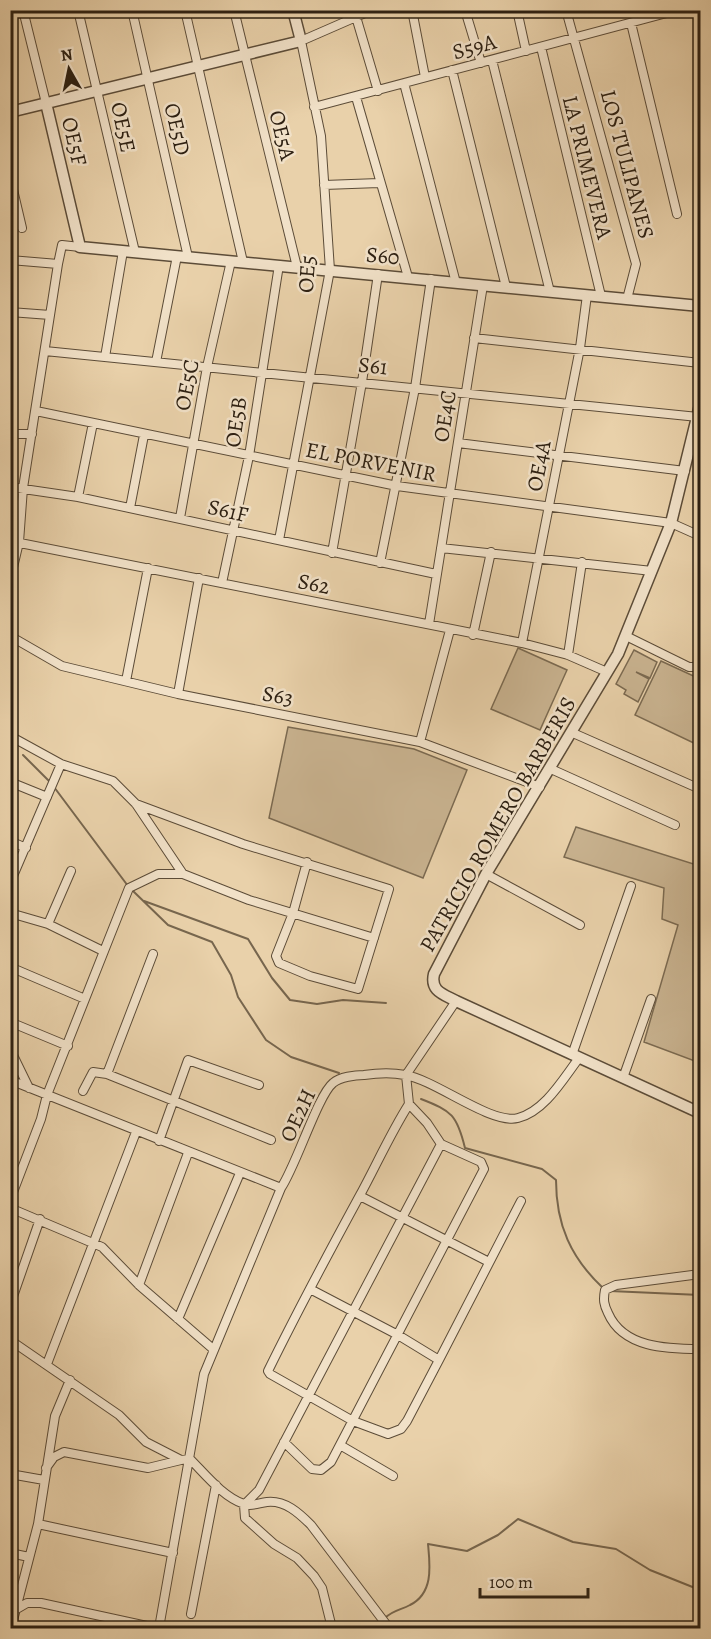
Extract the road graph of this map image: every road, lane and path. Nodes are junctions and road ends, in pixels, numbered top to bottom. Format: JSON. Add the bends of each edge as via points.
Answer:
{"nodes":[{"id":1,"x":23,"y":10,"type":"edge"},
{"id":2,"x":78,"y":10,"type":"edge"},
{"id":3,"x":132,"y":10,"type":"edge"},
{"id":4,"x":185,"y":10,"type":"edge"},
{"id":5,"x":234,"y":10,"type":"edge"},
{"id":6,"x":293,"y":10,"type":"edge"},
{"id":7,"x":372,"y":10,"type":"edge"},
{"id":8,"x":412,"y":10,"type":"edge"},
{"id":9,"x":465,"y":10,"type":"edge"},
{"id":10,"x":516,"y":10,"type":"edge"},
{"id":11,"x":566,"y":10,"type":"edge"},
{"id":12,"x":678,"y":10,"type":"edge"},
{"id":13,"x":355,"y":14,"type":"edge"},
{"id":14,"x":631,"y":23,"type":"junction"},
{"id":15,"x":575,"y":38,"type":"junction"},
{"id":16,"x":301,"y":41,"type":"junction"},
{"id":17,"x":541,"y":47,"type":"junction"},
{"id":18,"x":526,"y":51,"type":"junction"},
{"id":19,"x":245,"y":56,"type":"junction"},
{"id":20,"x":492,"y":60,"type":"junction"},
{"id":21,"x":481,"y":63,"type":"junction"},
{"id":22,"x":198,"y":67,"type":"junction"},
{"id":23,"x":452,"y":70,"type":"junction"},
{"id":24,"x":425,"y":77,"type":"junction"},
{"id":25,"x":148,"y":78,"type":"junction"},
{"id":26,"x":404,"y":83,"type":"junction"},
{"id":27,"x":98,"y":90,"type":"junction"},
{"id":28,"x":378,"y":91,"type":"junction"},
{"id":29,"x":357,"y":97,"type":"junction"},
{"id":30,"x":46,"y":103,"type":"junction"},
{"id":31,"x":314,"y":107,"type":"junction"},
{"id":32,"x":10,"y":112,"type":"edge"},
{"id":33,"x":10,"y":177,"type":"edge"},
{"id":34,"x":379,"y":183,"type":"junction"},
{"id":35,"x":324,"y":185,"type":"junction"},
{"id":36,"x":676,"y":214,"type":"dead end"},
{"id":37,"x":22,"y":228,"type":"dead end"},
{"id":38,"x":80,"y":247,"type":"junction"},
{"id":39,"x":129,"y":251,"type":"junction"},
{"id":40,"x":183,"y":256,"type":"junction"},
{"id":41,"x":10,"y":260,"type":"edge"},
{"id":42,"x":231,"y":261,"type":"junction"},
{"id":43,"x":243,"y":262,"type":"junction"},
{"id":44,"x":58,"y":264,"type":"junction"},
{"id":45,"x":279,"y":266,"type":"junction"},
{"id":46,"x":297,"y":267,"type":"junction"},
{"id":47,"x":330,"y":270,"type":"junction"},
{"id":48,"x":378,"y":274,"type":"junction"},
{"id":49,"x":408,"y":277,"type":"junction"},
{"id":50,"x":431,"y":279,"type":"junction"},
{"id":51,"x":456,"y":283,"type":"junction"},
{"id":52,"x":483,"y":285,"type":"junction"},
{"id":53,"x":506,"y":287,"type":"junction"},
{"id":54,"x":550,"y":292,"type":"junction"},
{"id":55,"x":587,"y":295,"type":"junction"},
{"id":56,"x":601,"y":296,"type":"junction"},
{"id":57,"x":627,"y":299,"type":"junction"},
{"id":58,"x":700,"y":306,"type":"edge"},
{"id":59,"x":10,"y":312,"type":"edge"},
{"id":60,"x":50,"y":315,"type":"junction"},
{"id":61,"x":474,"y":338,"type":"junction"},
{"id":62,"x":580,"y":348,"type":"junction"},
{"id":63,"x":45,"y":351,"type":"junction"},
{"id":64,"x":105,"y":357,"type":"junction"},
{"id":65,"x":156,"y":362,"type":"junction"},
{"id":66,"x":700,"y":363,"type":"edge"},
{"id":67,"x":207,"y":367,"type":"junction"},
{"id":68,"x":260,"y":373,"type":"junction"},
{"id":69,"x":311,"y":377,"type":"junction"},
{"id":70,"x":362,"y":382,"type":"junction"},
{"id":71,"x":415,"y":388,"type":"junction"},
{"id":72,"x":466,"y":394,"type":"junction"},
{"id":73,"x":569,"y":404,"type":"junction"},
{"id":74,"x":700,"y":405,"type":"edge"},
{"id":75,"x":36,"y":411,"type":"junction"},
{"id":76,"x":698,"y":417,"type":"junction"},
{"id":77,"x":93,"y":423,"type":"junction"},
{"id":78,"x":10,"y":434,"type":"edge"},
{"id":79,"x":32,"y":434,"type":"junction"},
{"id":80,"x":144,"y":435,"type":"junction"},
{"id":81,"x":697,"y":438,"type":"edge"},
{"id":82,"x":458,"y":444,"type":"junction"},
{"id":83,"x":192,"y":445,"type":"junction"},
{"id":84,"x":249,"y":456,"type":"junction"},
{"id":85,"x":559,"y":456,"type":"junction"},
{"id":86,"x":295,"y":465,"type":"junction"},
{"id":87,"x":685,"y":471,"type":"junction"},
{"id":88,"x":346,"y":477,"type":"junction"},
{"id":89,"x":397,"y":486,"type":"junction"},
{"id":90,"x":10,"y":487,"type":"edge"},
{"id":91,"x":23,"y":488,"type":"junction"},
{"id":92,"x":449,"y":494,"type":"junction"},
{"id":93,"x":78,"y":497,"type":"junction"},
{"id":94,"x":549,"y":505,"type":"junction"},
{"id":95,"x":130,"y":508,"type":"junction"},
{"id":96,"x":180,"y":518,"type":"junction"},
{"id":97,"x":671,"y":523,"type":"junction"},
{"id":98,"x":231,"y":529,"type":"junction"},
{"id":99,"x":700,"y":536,"type":"edge"},
{"id":100,"x":279,"y":540,"type":"junction"},
{"id":101,"x":15,"y":542,"type":"edge"},
{"id":102,"x":441,"y":548,"type":"junction"},
{"id":103,"x":490,"y":552,"type":"junction"},
{"id":104,"x":332,"y":553,"type":"junction"},
{"id":105,"x":539,"y":557,"type":"junction"},
{"id":106,"x":582,"y":562,"type":"junction"},
{"id":107,"x":380,"y":563,"type":"junction"},
{"id":108,"x":148,"y":568,"type":"junction"},
{"id":109,"x":652,"y":571,"type":"junction"},
{"id":110,"x":436,"y":574,"type":"junction"},
{"id":111,"x":199,"y":578,"type":"junction"},
{"id":112,"x":10,"y":580,"type":"edge"},
{"id":113,"x":222,"y":583,"type":"junction"},
{"id":114,"x":429,"y":624,"type":"junction"},
{"id":115,"x":450,"y":630,"type":"junction"},
{"id":116,"x":473,"y":635,"type":"junction"},
{"id":117,"x":10,"y":636,"type":"edge"},
{"id":118,"x":626,"y":636,"type":"junction"},
{"id":119,"x":522,"y":643,"type":"junction"},
{"id":120,"x":568,"y":655,"type":"junction"},
{"id":121,"x":700,"y":661,"type":"edge"},
{"id":122,"x":607,"y":672,"type":"junction"},
{"id":123,"x":126,"y":681,"type":"junction"},
{"id":124,"x":178,"y":694,"type":"junction"},
{"id":125,"x":573,"y":733,"type":"junction"},
{"id":126,"x":10,"y":736,"type":"edge"},
{"id":127,"x":420,"y":742,"type":"junction"},
{"id":128,"x":61,"y":764,"type":"junction"},
{"id":129,"x":551,"y":769,"type":"junction"},
{"id":130,"x":10,"y":782,"type":"edge"},
{"id":131,"x":540,"y":788,"type":"junction"},
{"id":132,"x":700,"y":789,"type":"edge"},
{"id":133,"x":47,"y":797,"type":"junction"},
{"id":134,"x":136,"y":804,"type":"junction"},
{"id":135,"x":675,"y":825,"type":"dead end"},
{"id":136,"x":10,"y":841,"type":"edge"},
{"id":137,"x":26,"y":848,"type":"junction"},
{"id":138,"x":306,"y":862,"type":"junction"},
{"id":139,"x":71,"y":871,"type":"dead end"},
{"id":140,"x":183,"y":874,"type":"junction"},
{"id":141,"x":486,"y":874,"type":"junction"},
{"id":142,"x":10,"y":884,"type":"edge"},
{"id":143,"x":631,"y":886,"type":"dead end"},
{"id":144,"x":10,"y":913,"type":"edge"},
{"id":145,"x":293,"y":913,"type":"junction"},
{"id":146,"x":48,"y":924,"type":"junction"},
{"id":147,"x":580,"y":925,"type":"dead end"},
{"id":148,"x":374,"y":938,"type":"junction"},
{"id":149,"x":103,"y":951,"type":"junction"},
{"id":150,"x":153,"y":954,"type":"dead end"},
{"id":151,"x":10,"y":967,"type":"edge"},
{"id":152,"x":85,"y":999,"type":"junction"},
{"id":153,"x":651,"y":999,"type":"dead end"},
{"id":154,"x":456,"y":1001,"type":"junction"},
{"id":155,"x":10,"y":1022,"type":"edge"},
{"id":156,"x":68,"y":1046,"type":"junction"},
{"id":157,"x":10,"y":1048,"type":"edge"},
{"id":158,"x":576,"y":1057,"type":"junction"},
{"id":159,"x":107,"y":1074,"type":"junction"},
{"id":160,"x":406,"y":1075,"type":"junction"},
{"id":161,"x":623,"y":1078,"type":"junction"},
{"id":162,"x":10,"y":1080,"type":"edge"},
{"id":163,"x":259,"y":1085,"type":"dead end"},
{"id":164,"x":29,"y":1088,"type":"junction"},
{"id":165,"x":83,"y":1091,"type":"dead end"},
{"id":166,"x":47,"y":1095,"type":"junction"},
{"id":167,"x":172,"y":1101,"type":"junction"},
{"id":168,"x":409,"y":1104,"type":"junction"},
{"id":169,"x":700,"y":1113,"type":"edge"},
{"id":170,"x":136,"y":1132,"type":"junction"},
{"id":171,"x":271,"y":1140,"type":"dead end"},
{"id":172,"x":159,"y":1141,"type":"junction"},
{"id":173,"x":441,"y":1144,"type":"junction"},
{"id":174,"x":188,"y":1153,"type":"junction"},
{"id":175,"x":240,"y":1173,"type":"junction"},
{"id":176,"x":281,"y":1188,"type":"junction"},
{"id":177,"x":360,"y":1196,"type":"junction"},
{"id":178,"x":10,"y":1200,"type":"edge"},
{"id":179,"x":521,"y":1201,"type":"dead end"},
{"id":180,"x":10,"y":1208,"type":"edge"},
{"id":181,"x":40,"y":1219,"type":"junction"},
{"id":182,"x":402,"y":1220,"type":"junction"},
{"id":183,"x":447,"y":1240,"type":"junction"},
{"id":184,"x":94,"y":1242,"type":"junction"},
{"id":185,"x":489,"y":1262,"type":"junction"},
{"id":186,"x":700,"y":1274,"type":"edge"},
{"id":187,"x":139,"y":1285,"type":"junction"},
{"id":188,"x":310,"y":1289,"type":"junction"},
{"id":189,"x":10,"y":1305,"type":"edge"},
{"id":190,"x":353,"y":1312,"type":"junction"},
{"id":191,"x":178,"y":1319,"type":"junction"},
{"id":192,"x":398,"y":1335,"type":"junction"},
{"id":193,"x":10,"y":1340,"type":"edge"},
{"id":194,"x":213,"y":1349,"type":"junction"},
{"id":195,"x":700,"y":1349,"type":"edge"},
{"id":196,"x":439,"y":1360,"type":"junction"},
{"id":197,"x":47,"y":1364,"type":"junction"},
{"id":198,"x":70,"y":1380,"type":"junction"},
{"id":199,"x":308,"y":1396,"type":"junction"},
{"id":200,"x":353,"y":1421,"type":"junction"},
{"id":201,"x":284,"y":1442,"type":"junction"},
{"id":202,"x":340,"y":1445,"type":"junction"},
{"id":203,"x":186,"y":1460,"type":"junction"},
{"id":204,"x":45,"y":1468,"type":"junction"},
{"id":205,"x":10,"y":1474,"type":"edge"},
{"id":206,"x":393,"y":1476,"type":"dead end"},
{"id":207,"x":44,"y":1480,"type":"junction"},
{"id":208,"x":216,"y":1485,"type":"junction"},
{"id":209,"x":244,"y":1505,"type":"junction"},
{"id":210,"x":38,"y":1524,"type":"junction"},
{"id":211,"x":172,"y":1552,"type":"junction"},
{"id":212,"x":10,"y":1553,"type":"edge"},
{"id":213,"x":29,"y":1557,"type":"junction"},
{"id":214,"x":15,"y":1610,"type":"junction"},
{"id":215,"x":192,"y":1614,"type":"dead end"},
{"id":216,"x":388,"y":1625,"type":"edge"},
{"id":217,"x":11,"y":1629,"type":"edge"},
{"id":218,"x":157,"y":1629,"type":"edge"},
{"id":219,"x":332,"y":1629,"type":"edge"}],
"edges":[{"from":1,"to":30,"type":"street","name":"OE5F"},
{"from":2,"to":27,"type":"street","name":"OE5E"},
{"from":3,"to":25,"type":"street","name":"OE5D"},
{"from":4,"to":22,"type":"street"},
{"from":5,"to":19,"type":"street","name":"OE5A"},
{"from":6,"to":16,"type":"street","name":"OE5"},
{"from":7,"to":13,"type":"street"},
{"from":8,"to":24,"type":"street"},
{"from":9,"to":21,"type":"street"},
{"from":10,"to":18,"type":"street"},
{"from":11,"to":15,"type":"street","name":"LOS TULIPANES"},
{"from":12,"to":14,"type":"street","name":"S59A"},
{"from":13,"to":16,"type":"street"},
{"from":13,"to":28,"type":"street"},
{"from":14,"to":15,"type":"street","name":"S59A"},
{"from":14,"to":36,"type":"street"},
{"from":15,"to":17,"type":"street","name":"S59A"},
{"from":15,"to":57,"type":"street","name":"LOS TULIPANES","via":[[636,264]]},
{"from":16,"to":19,"type":"street"},
{"from":16,"to":31,"type":"street","name":"OE5"},
{"from":17,"to":18,"type":"street","name":"S59A"},
{"from":17,"to":56,"type":"street","name":"LA PRIMEVERA"},
{"from":18,"to":20,"type":"street","name":"S59A"},
{"from":19,"to":22,"type":"street"},
{"from":19,"to":46,"type":"street","name":"OE5A"},
{"from":20,"to":21,"type":"street","name":"S59A"},
{"from":20,"to":54,"type":"street"},
{"from":21,"to":23,"type":"street","name":"S59A"},
{"from":22,"to":25,"type":"street"},
{"from":22,"to":43,"type":"street"},
{"from":23,"to":24,"type":"street","name":"S59A"},
{"from":23,"to":53,"type":"street"},
{"from":24,"to":26,"type":"street","name":"S59A"},
{"from":25,"to":27,"type":"street"},
{"from":25,"to":40,"type":"street","name":"OE5D"},
{"from":26,"to":28,"type":"street","name":"S59A"},
{"from":26,"to":51,"type":"street"},
{"from":27,"to":30,"type":"street"},
{"from":27,"to":39,"type":"street","name":"OE5E"},
{"from":28,"to":29,"type":"street","name":"S59A"},
{"from":29,"to":31,"type":"street","name":"S59A"},
{"from":29,"to":34,"type":"street"},
{"from":30,"to":32,"type":"street"},
{"from":30,"to":38,"type":"street","name":"OE5F"},
{"from":31,"to":35,"type":"street","name":"OE5","via":[[321,136]]},
{"from":33,"to":37,"type":"street"},
{"from":34,"to":35,"type":"street"},
{"from":34,"to":49,"type":"street"},
{"from":35,"to":47,"type":"street","name":"OE5"},
{"from":38,"to":39,"type":"street","name":"S60"},
{"from":38,"to":44,"type":"street","name":"S60","via":[[62,245]]},
{"from":39,"to":40,"type":"street","name":"S60"},
{"from":39,"to":64,"type":"street","name":"OE5E"},
{"from":40,"to":42,"type":"street","name":"S60"},
{"from":40,"to":65,"type":"street","name":"OE5D"},
{"from":41,"to":44,"type":"street"},
{"from":42,"to":43,"type":"street","name":"S60"},
{"from":42,"to":67,"type":"street","name":"OE5C"},
{"from":43,"to":45,"type":"street","name":"S60"},
{"from":44,"to":60,"type":"street"},
{"from":45,"to":46,"type":"street","name":"S60"},
{"from":45,"to":68,"type":"street","name":"OE5B"},
{"from":46,"to":47,"type":"street","name":"S60"},
{"from":47,"to":48,"type":"street","name":"S60"},
{"from":47,"to":69,"type":"street","name":"OE5"},
{"from":48,"to":49,"type":"street","name":"S60"},
{"from":48,"to":70,"type":"street"},
{"from":49,"to":50,"type":"street","name":"S60"},
{"from":50,"to":51,"type":"street","name":"S60"},
{"from":50,"to":71,"type":"street"},
{"from":51,"to":52,"type":"street","name":"S60"},
{"from":52,"to":53,"type":"street","name":"S60"},
{"from":52,"to":61,"type":"street","name":"OE4C"},
{"from":53,"to":54,"type":"street","name":"S60"},
{"from":54,"to":55,"type":"street","name":"S60"},
{"from":55,"to":56,"type":"street","name":"S60"},
{"from":55,"to":62,"type":"street","name":"OE4A"},
{"from":56,"to":57,"type":"street","name":"S60"},
{"from":57,"to":58,"type":"street","name":"S60"},
{"from":59,"to":60,"type":"street"},
{"from":60,"to":63,"type":"street"},
{"from":61,"to":62,"type":"street"},
{"from":61,"to":72,"type":"street","name":"OE4C"},
{"from":62,"to":66,"type":"street"},
{"from":62,"to":73,"type":"street","name":"OE4A"},
{"from":63,"to":64,"type":"street","name":"S61"},
{"from":63,"to":75,"type":"street"},
{"from":64,"to":65,"type":"street","name":"S61"},
{"from":65,"to":67,"type":"street","name":"S61"},
{"from":67,"to":68,"type":"street","name":"S61"},
{"from":67,"to":83,"type":"street","name":"OE5C"},
{"from":68,"to":69,"type":"street","name":"S61"},
{"from":68,"to":84,"type":"street","name":"OE5B"},
{"from":69,"to":70,"type":"street","name":"S61"},
{"from":69,"to":86,"type":"street","name":"OE5"},
{"from":70,"to":71,"type":"street","name":"S61"},
{"from":70,"to":88,"type":"street"},
{"from":71,"to":72,"type":"street","name":"S61"},
{"from":71,"to":89,"type":"street"},
{"from":72,"to":73,"type":"street","name":"S61"},
{"from":72,"to":82,"type":"street","name":"OE4C"},
{"from":73,"to":76,"type":"street","name":"S61"},
{"from":73,"to":85,"type":"street","name":"OE4A"},
{"from":74,"to":76,"type":"street","name":"PATRICIO ROMERO BARBERIS"},
{"from":75,"to":77,"type":"street","name":"EL PORVENIR"},
{"from":75,"to":79,"type":"street"},
{"from":76,"to":81,"type":"street","name":"PATRICIO ROMERO BARBERIS"},
{"from":77,"to":80,"type":"street","name":"EL PORVENIR"},
{"from":77,"to":93,"type":"street"},
{"from":78,"to":79,"type":"street"},
{"from":79,"to":91,"type":"street"},
{"from":80,"to":83,"type":"street","name":"EL PORVENIR"},
{"from":80,"to":95,"type":"street"},
{"from":81,"to":87,"type":"street","name":"PATRICIO ROMERO BARBERIS"},
{"from":82,"to":85,"type":"street"},
{"from":82,"to":92,"type":"street","name":"OE4C"},
{"from":83,"to":84,"type":"street","name":"EL PORVENIR"},
{"from":83,"to":96,"type":"street","name":"OE5C"},
{"from":84,"to":86,"type":"street","name":"EL PORVENIR"},
{"from":84,"to":98,"type":"street","name":"OE5B"},
{"from":85,"to":87,"type":"street"},
{"from":85,"to":94,"type":"street","name":"OE4A"},
{"from":86,"to":88,"type":"street","name":"EL PORVENIR"},
{"from":86,"to":100,"type":"street","name":"OE5"},
{"from":87,"to":97,"type":"street","name":"PATRICIO ROMERO BARBERIS"},
{"from":88,"to":89,"type":"street","name":"EL PORVENIR"},
{"from":88,"to":104,"type":"street"},
{"from":89,"to":92,"type":"street","name":"EL PORVENIR"},
{"from":89,"to":107,"type":"street"},
{"from":90,"to":91,"type":"street","name":"S61F"},
{"from":91,"to":93,"type":"street","name":"S61F"},
{"from":91,"to":101,"type":"street"},
{"from":92,"to":94,"type":"street","name":"EL PORVENIR"},
{"from":92,"to":102,"type":"street","name":"OE4C"},
{"from":93,"to":95,"type":"street","name":"S61F"},
{"from":94,"to":97,"type":"street","name":"EL PORVENIR"},
{"from":94,"to":105,"type":"street","name":"OE4A"},
{"from":95,"to":96,"type":"street","name":"S61F"},
{"from":96,"to":98,"type":"street","name":"S61F"},
{"from":97,"to":99,"type":"street","name":"EL PORVENIR"},
{"from":97,"to":109,"type":"street","name":"PATRICIO ROMERO BARBERIS"},
{"from":98,"to":100,"type":"street","name":"S61F"},
{"from":98,"to":113,"type":"street","name":"OE5B"},
{"from":100,"to":104,"type":"street","name":"S61F"},
{"from":101,"to":108,"type":"street","name":"S62"},
{"from":101,"to":112,"type":"street"},
{"from":102,"to":103,"type":"street"},
{"from":102,"to":110,"type":"street","name":"OE4C"},
{"from":103,"to":105,"type":"street"},
{"from":103,"to":116,"type":"street"},
{"from":104,"to":107,"type":"street","name":"S61F"},
{"from":105,"to":106,"type":"street"},
{"from":105,"to":119,"type":"street","name":"OE4A"},
{"from":106,"to":109,"type":"street"},
{"from":106,"to":120,"type":"street"},
{"from":107,"to":110,"type":"street","name":"S61F"},
{"from":108,"to":111,"type":"street","name":"S62"},
{"from":108,"to":123,"type":"street"},
{"from":109,"to":118,"type":"street","name":"PATRICIO ROMERO BARBERIS"},
{"from":110,"to":114,"type":"street","name":"OE4C"},
{"from":111,"to":113,"type":"street","name":"S62"},
{"from":111,"to":124,"type":"street"},
{"from":113,"to":114,"type":"street","name":"S62"},
{"from":114,"to":115,"type":"street","name":"S62"},
{"from":115,"to":116,"type":"street","name":"S62"},
{"from":115,"to":127,"type":"street"},
{"from":116,"to":119,"type":"street","name":"S62"},
{"from":117,"to":123,"type":"street","name":"S63","via":[[62,666]]},
{"from":118,"to":121,"type":"street","via":[[689,667]]},
{"from":118,"to":122,"type":"street","name":"PATRICIO ROMERO BARBERIS"},
{"from":119,"to":120,"type":"street","name":"S62"},
{"from":120,"to":122,"type":"street","name":"S62"},
{"from":122,"to":125,"type":"street","name":"PATRICIO ROMERO BARBERIS"},
{"from":123,"to":124,"type":"street","name":"S63"},
{"from":124,"to":127,"type":"street","name":"S63"},
{"from":125,"to":129,"type":"street","name":"PATRICIO ROMERO BARBERIS"},
{"from":125,"to":132,"type":"street"},
{"from":126,"to":128,"type":"street"},
{"from":127,"to":131,"type":"street","name":"S63"},
{"from":128,"to":133,"type":"street"},
{"from":128,"to":134,"type":"street","via":[[113,781]]},
{"from":129,"to":131,"type":"street","name":"PATRICIO ROMERO BARBERIS"},
{"from":129,"to":135,"type":"street"},
{"from":130,"to":133,"type":"street"},
{"from":131,"to":141,"type":"street","name":"PATRICIO ROMERO BARBERIS"},
{"from":133,"to":137,"type":"street"},
{"from":134,"to":138,"type":"street","via":[[243,844]]},
{"from":134,"to":140,"type":"street"},
{"from":136,"to":137,"type":"street"},
{"from":137,"to":142,"type":"street"},
{"from":138,"to":145,"type":"street"},
{"from":138,"to":148,"type":"street","via":[[389,888]]},
{"from":139,"to":146,"type":"street"},
{"from":140,"to":145,"type":"street"},
{"from":140,"to":149,"type":"street","via":[[158,874],[129,888]]},
{"from":141,"to":147,"type":"street"},
{"from":141,"to":154,"type":"street","name":"PATRICIO ROMERO BARBERIS","via":[[433,978],[437,991]]},
{"from":143,"to":158,"type":"street"},
{"from":144,"to":146,"type":"street"},
{"from":145,"to":148,"type":"street"},
{"from":145,"to":148,"type":"street","via":[[276,956],[279,963],[310,976],[358,989]]},
{"from":146,"to":149,"type":"street"},
{"from":149,"to":152,"type":"street"},
{"from":150,"to":159,"type":"street"},
{"from":151,"to":152,"type":"street"},
{"from":152,"to":156,"type":"street"},
{"from":153,"to":161,"type":"street"},
{"from":154,"to":158,"type":"street","name":"PATRICIO ROMERO BARBERIS"},
{"from":154,"to":160,"type":"street"},
{"from":155,"to":156,"type":"street"},
{"from":156,"to":166,"type":"street"},
{"from":157,"to":164,"type":"street"},
{"from":158,"to":160,"type":"street","name":"OE2H","via":[[539,1106],[519,1118],[489,1114]]},
{"from":158,"to":161,"type":"street","name":"PATRICIO ROMERO BARBERIS"},
{"from":159,"to":165,"type":"street","via":[[93,1072]]},
{"from":159,"to":167,"type":"street"},
{"from":160,"to":168,"type":"street"},
{"from":160,"to":176,"type":"street","name":"OE2H","via":[[379,1073],[333,1082]]},
{"from":161,"to":169,"type":"street","name":"PATRICIO ROMERO BARBERIS"},
{"from":162,"to":164,"type":"street"},
{"from":163,"to":167,"type":"street","via":[[188,1060]]},
{"from":164,"to":166,"type":"street"},
{"from":166,"to":170,"type":"street"},
{"from":166,"to":178,"type":"street"},
{"from":167,"to":171,"type":"street"},
{"from":167,"to":172,"type":"street"},
{"from":168,"to":173,"type":"street"},
{"from":168,"to":177,"type":"street"},
{"from":170,"to":172,"type":"street"},
{"from":170,"to":184,"type":"street"},
{"from":172,"to":174,"type":"street"},
{"from":173,"to":182,"type":"street"},
{"from":173,"to":183,"type":"street","via":[[484,1166]]},
{"from":174,"to":175,"type":"street"},
{"from":174,"to":187,"type":"street"},
{"from":175,"to":176,"type":"street"},
{"from":175,"to":191,"type":"street"},
{"from":176,"to":194,"type":"street","name":"OE2H"},
{"from":177,"to":182,"type":"street"},
{"from":177,"to":188,"type":"street"},
{"from":179,"to":185,"type":"street"},
{"from":180,"to":181,"type":"street"},
{"from":181,"to":184,"type":"street"},
{"from":181,"to":189,"type":"street"},
{"from":182,"to":183,"type":"street"},
{"from":182,"to":190,"type":"street"},
{"from":183,"to":185,"type":"street"},
{"from":183,"to":192,"type":"street"},
{"from":184,"to":187,"type":"street"},
{"from":184,"to":197,"type":"street"},
{"from":185,"to":196,"type":"street"},
{"from":186,"to":195,"type":"street","via":[[633,1282],[605,1290],[603,1303],[612,1322],[633,1341]]},
{"from":187,"to":191,"type":"street"},
{"from":188,"to":190,"type":"street"},
{"from":188,"to":199,"type":"street","via":[[268,1371]]},
{"from":190,"to":192,"type":"street"},
{"from":190,"to":199,"type":"street"},
{"from":191,"to":194,"type":"street"},
{"from":192,"to":196,"type":"street"},
{"from":192,"to":200,"type":"street"},
{"from":193,"to":197,"type":"street"},
{"from":194,"to":203,"type":"street","name":"OE2H"},
{"from":196,"to":200,"type":"street","via":[[401,1429],[388,1434]]},
{"from":197,"to":198,"type":"street"},
{"from":198,"to":203,"type":"street","via":[[119,1415],[146,1442]]},
{"from":198,"to":204,"type":"street","via":[[55,1416]]},
{"from":199,"to":200,"type":"street"},
{"from":199,"to":201,"type":"street"},
{"from":200,"to":202,"type":"street"},
{"from":201,"to":202,"type":"street","via":[[312,1469],[321,1470],[331,1462]]},
{"from":201,"to":209,"type":"street","via":[[260,1490]]},
{"from":202,"to":206,"type":"street"},
{"from":203,"to":204,"type":"street","via":[[148,1468],[64,1452]]},
{"from":203,"to":208,"type":"street"},
{"from":203,"to":211,"type":"street","name":"OE2H"},
{"from":204,"to":207,"type":"street"},
{"from":205,"to":207,"type":"street"},
{"from":207,"to":210,"type":"street"},
{"from":208,"to":209,"type":"street"},
{"from":208,"to":215,"type":"street"},
{"from":209,"to":216,"type":"street","via":[[279,1503],[299,1514]]},
{"from":209,"to":219,"type":"street","via":[[245,1518],[305,1565],[319,1583]]},
{"from":210,"to":211,"type":"street"},
{"from":210,"to":213,"type":"street"},
{"from":211,"to":218,"type":"street","name":"OE2H"},
{"from":212,"to":213,"type":"street"},
{"from":213,"to":214,"type":"street"},
{"from":214,"to":217,"type":"street"},
{"from":214,"to":218,"type":"street","via":[[27,1603],[41,1603]]}]}
